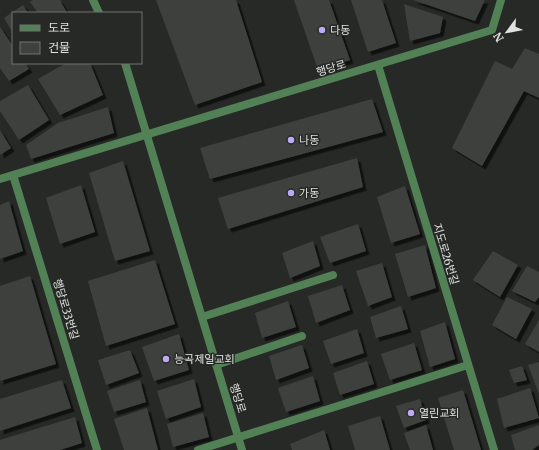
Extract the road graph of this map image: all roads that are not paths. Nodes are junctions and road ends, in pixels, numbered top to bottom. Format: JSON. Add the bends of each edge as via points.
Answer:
{"nodes":[{"id":1,"x":93,"y":0,"type":"edge"},
{"id":2,"x":501,"y":0,"type":"edge"},
{"id":3,"x":99,"y":12,"type":"edge"},
{"id":4,"x":125,"y":64,"type":"edge"},
{"id":5,"x":378,"y":65,"type":"junction"},
{"id":6,"x":147,"y":135,"type":"junction"},
{"id":7,"x":13,"y":175,"type":"junction"},
{"id":8,"x":0,"y":179,"type":"edge"},
{"id":9,"x":333,"y":275,"type":"dead end"},
{"id":10,"x":202,"y":317,"type":"junction"},
{"id":11,"x":302,"y":336,"type":"dead end"},
{"id":12,"x":216,"y":365,"type":"junction"},
{"id":13,"x":468,"y":365,"type":"junction"},
{"id":14,"x":238,"y":437,"type":"junction"},
{"id":15,"x":97,"y":450,"type":"edge"},
{"id":16,"x":198,"y":450,"type":"edge"},
{"id":17,"x":242,"y":450,"type":"edge"},
{"id":18,"x":494,"y":450,"type":"edge"}],
"edges":[{"from":1,"to":3,"type":"street"},
{"from":2,"to":5,"type":"street","name":"행당로","via":[[492,30]]},
{"from":4,"to":6,"type":"street","name":"행당로"},
{"from":5,"to":6,"type":"street","name":"행당로"},
{"from":5,"to":13,"type":"street","name":"지도로26번길"},
{"from":6,"to":7,"type":"street"},
{"from":6,"to":10,"type":"street","name":"행당로"},
{"from":7,"to":8,"type":"street"},
{"from":7,"to":15,"type":"street","name":"행당로33번길"},
{"from":9,"to":10,"type":"street"},
{"from":10,"to":12,"type":"street","name":"행당로"},
{"from":11,"to":12,"type":"street"},
{"from":12,"to":14,"type":"street","name":"행당로"},
{"from":13,"to":14,"type":"street"},
{"from":13,"to":18,"type":"street","name":"지도로26번길"},
{"from":14,"to":16,"type":"street"},
{"from":14,"to":17,"type":"street","name":"행당로"}]}
